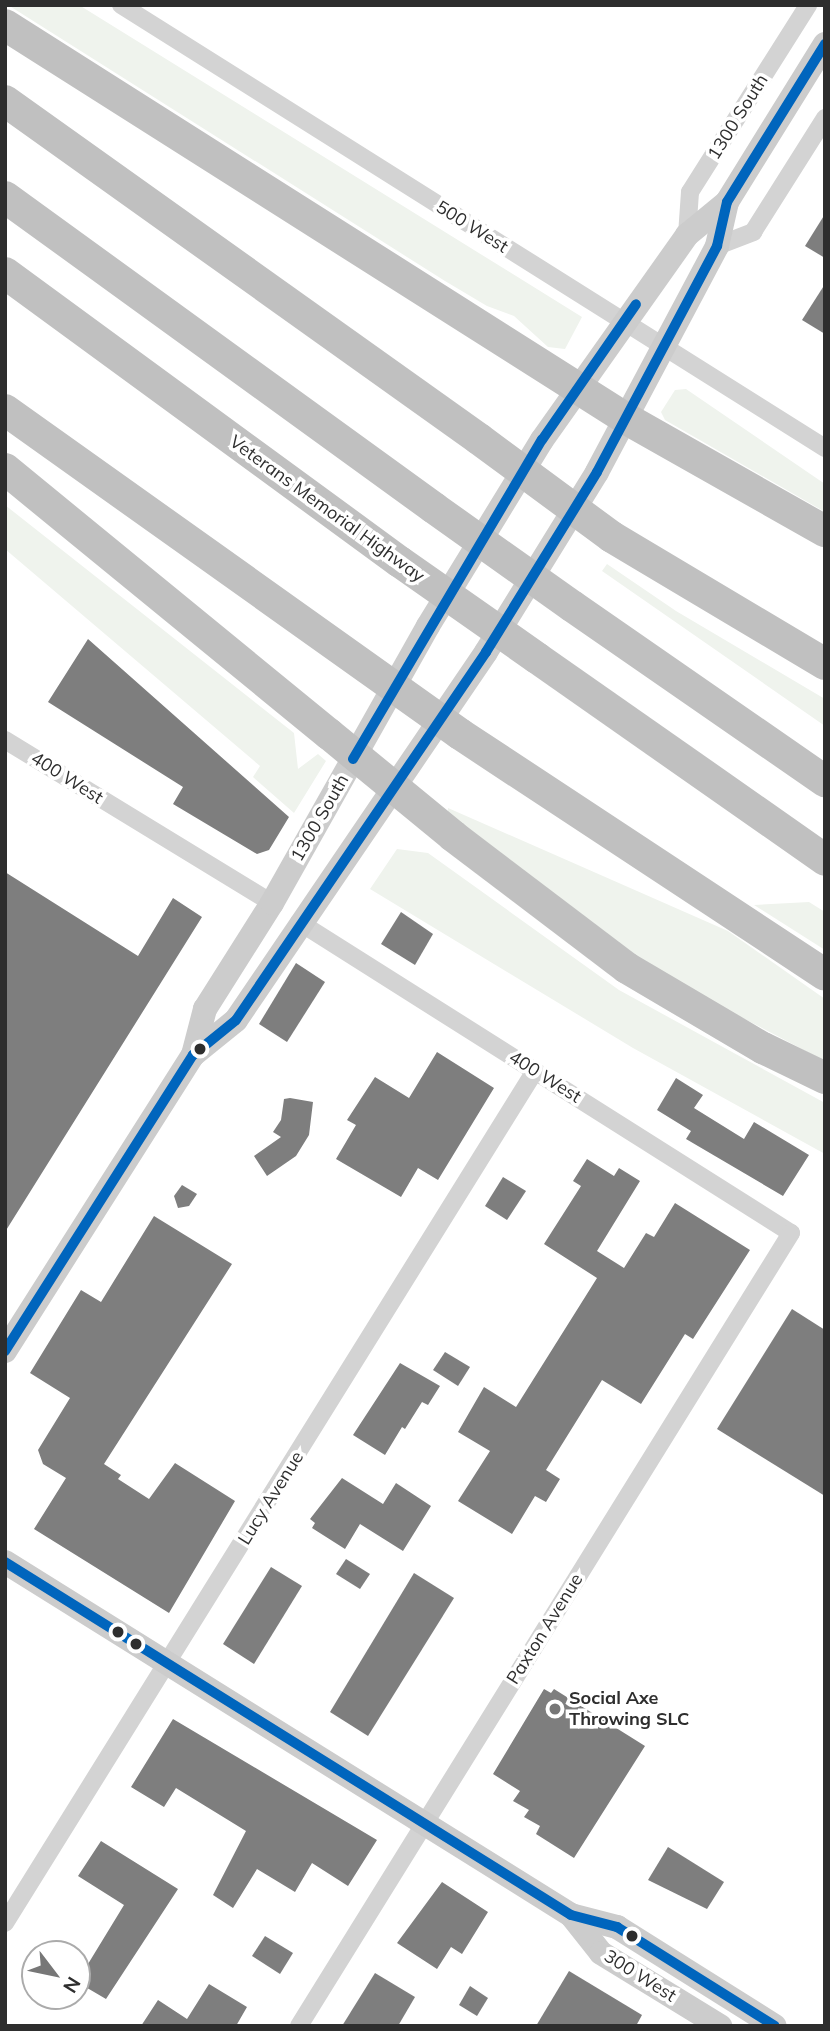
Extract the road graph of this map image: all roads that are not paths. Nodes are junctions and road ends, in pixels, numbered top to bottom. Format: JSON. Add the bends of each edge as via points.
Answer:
{"nodes":[{"id":1,"x":121,"y":5,"type":"edge"},
{"id":2,"x":808,"y":5,"type":"edge"},
{"id":3,"x":5,"y":25,"type":"edge"},
{"id":4,"x":825,"y":44,"type":"edge"},
{"id":5,"x":5,"y":101,"type":"edge"},
{"id":6,"x":825,"y":118,"type":"edge"},
{"id":7,"x":5,"y":197,"type":"edge"},
{"id":8,"x":727,"y":202,"type":"junction"},
{"id":9,"x":687,"y":235,"type":"junction"},
{"id":10,"x":717,"y":246,"type":"junction"},
{"id":11,"x":8,"y":275,"type":"edge"},
{"id":12,"x":623,"y":322,"type":"junction"},
{"id":13,"x":663,"y":346,"type":"junction"},
{"id":14,"x":578,"y":388,"type":"junction"},
{"id":15,"x":5,"y":410,"type":"edge"},
{"id":16,"x":625,"y":418,"type":"junction"},
{"id":17,"x":825,"y":448,"type":"edge"},
{"id":18,"x":5,"y":469,"type":"edge"},
{"id":19,"x":825,"y":531,"type":"edge"},
{"id":20,"x":753,"y":622,"type":"junction"},
{"id":21,"x":825,"y":650,"type":"edge"},
{"id":22,"x":825,"y":664,"type":"edge"},
{"id":23,"x":394,"y":686,"type":"junction"},
{"id":24,"x":438,"y":717,"type":"junction"},
{"id":25,"x":5,"y":740,"type":"edge"},
{"id":26,"x":825,"y":781,"type":"edge"},
{"id":27,"x":825,"y":860,"type":"edge"},
{"id":28,"x":272,"y":903,"type":"junction"},
{"id":29,"x":299,"y":922,"type":"junction"},
{"id":30,"x":825,"y":975,"type":"edge"},
{"id":31,"x":218,"y":1038,"type":"junction"},
{"id":32,"x":193,"y":1055,"type":"junction"},
{"id":33,"x":535,"y":1070,"type":"junction"},
{"id":34,"x":825,"y":1078,"type":"edge"},
{"id":35,"x":792,"y":1233,"type":"joint"},
{"id":36,"x":5,"y":1351,"type":"edge"},
{"id":37,"x":5,"y":1562,"type":"edge"},
{"id":38,"x":167,"y":1662,"type":"junction"},
{"id":39,"x":425,"y":1824,"type":"junction"},
{"id":40,"x":571,"y":1915,"type":"junction"},
{"id":41,"x":5,"y":1923,"type":"edge"},
{"id":42,"x":731,"y":1997,"type":"junction"},
{"id":43,"x":299,"y":2026,"type":"edge"},
{"id":44,"x":720,"y":2026,"type":"edge"},
{"id":45,"x":753,"y":2026,"type":"edge"},
{"id":46,"x":775,"y":2026,"type":"edge"}],
"edges":[{"from":1,"to":12,"type":"street","name":"500 West"},
{"from":2,"to":9,"type":"street","name":"1300 South","via":[[690,192]]},
{"from":3,"to":14,"type":"highway"},
{"from":4,"to":8,"type":"main road","name":"1300 South"},
{"from":5,"to":20,"type":"highway","bridge":true,"via":[[612,537]]},
{"from":6,"to":10,"type":"street","via":[[753,232]]},
{"from":7,"to":26,"type":"highway","bridge":true,"via":[[434,508]]},
{"from":8,"to":9,"type":"main road","name":"1300 South"},
{"from":8,"to":10,"type":"main road","name":"1300 South"},
{"from":9,"to":12,"type":"main road","name":"1300 South"},
{"from":10,"to":13,"type":"main road","name":"1300 South"},
{"from":11,"to":27,"type":"highway","name":"Veterans Memorial Highway","bridge":true,"via":[[400,562]]},
{"from":12,"to":13,"type":"street","name":"500 West"},
{"from":12,"to":14,"type":"main road","name":"1300 South"},
{"from":13,"to":16,"type":"main road","name":"1300 South"},
{"from":13,"to":17,"type":"street","name":"500 West"},
{"from":14,"to":16,"type":"highway"},
{"from":14,"to":23,"type":"main road","name":"1300 South"},
{"from":15,"to":23,"type":"highway"},
{"from":16,"to":19,"type":"highway"},
{"from":16,"to":24,"type":"main road","name":"1300 South","via":[[486,652]]},
{"from":18,"to":34,"type":"highway","bridge":true,"via":[[453,836],[627,968],[763,1048]]},
{"from":20,"to":21,"type":"highway"},
{"from":20,"to":22,"type":"highway"},
{"from":23,"to":24,"type":"highway"},
{"from":23,"to":28,"type":"main road","name":"1300 South"},
{"from":24,"to":29,"type":"main road","name":"1300 South"},
{"from":24,"to":30,"type":"highway"},
{"from":25,"to":28,"type":"street","name":"400 West"},
{"from":28,"to":31,"type":"main road","via":[[262,944],[217,1016]]},
{"from":28,"to":32,"type":"main road","name":"1300 South","via":[[205,1009]]},
{"from":29,"to":31,"type":"main road","name":"1300 South","via":[[236,1020]]},
{"from":29,"to":33,"type":"street","name":"400 West"},
{"from":31,"to":32,"type":"main road","name":"1300 South"},
{"from":32,"to":36,"type":"main road","name":"1300 South"},
{"from":33,"to":35,"type":"street","name":"400 West"},
{"from":33,"to":38,"type":"street","name":"Lucy Avenue"},
{"from":35,"to":39,"type":"street","name":"Paxton Avenue"},
{"from":37,"to":38,"type":"main road","name":"300 West"},
{"from":38,"to":39,"type":"main road","name":"300 West"},
{"from":38,"to":41,"type":"street","name":"Lucy Avenue"},
{"from":39,"to":40,"type":"main road","name":"300 West"},
{"from":39,"to":43,"type":"street","name":"Paxton Avenue"},
{"from":40,"to":42,"type":"main road","via":[[680,1983]]},
{"from":40,"to":44,"type":"main road","name":"300 West","via":[[601,1953]]},
{"from":42,"to":45,"type":"main road"},
{"from":42,"to":46,"type":"main road"}]}
